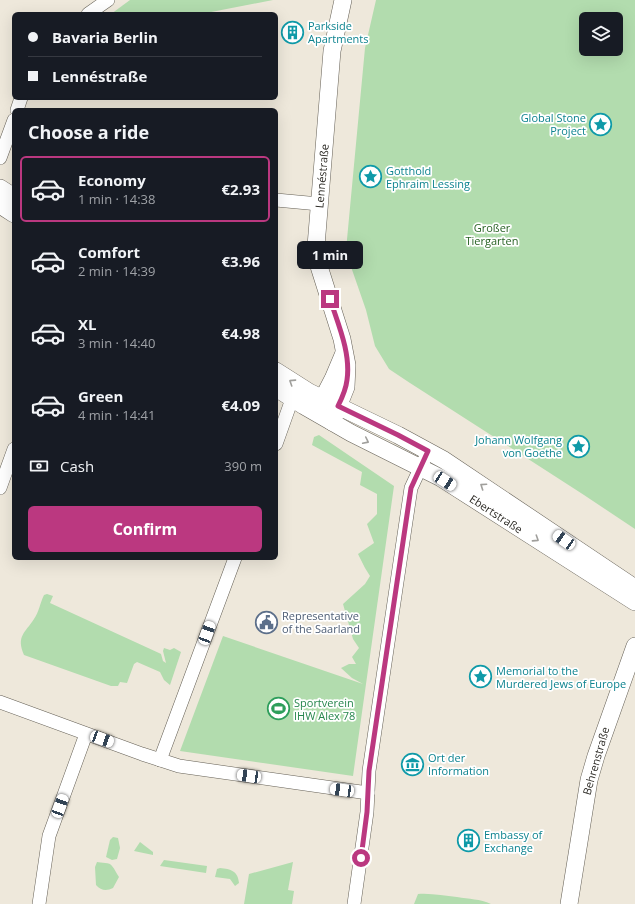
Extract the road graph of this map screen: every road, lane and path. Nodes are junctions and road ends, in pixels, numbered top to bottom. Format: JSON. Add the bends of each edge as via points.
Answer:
{"nodes":[{"id":1,"x":108,"y":0,"type":"edge"},
{"id":2,"x":343,"y":0,"type":"edge"},
{"id":3,"x":91,"y":12,"type":"edge"},
{"id":4,"x":12,"y":125,"type":"edge"},
{"id":5,"x":0,"y":158,"type":"edge"},
{"id":6,"x":0,"y":188,"type":"edge"},
{"id":7,"x":12,"y":196,"type":"edge"},
{"id":8,"x":278,"y":200,"type":"edge"},
{"id":9,"x":319,"y":204,"type":"junction"},
{"id":10,"x":0,"y":205,"type":"edge"},
{"id":11,"x":12,"y":213,"type":"edge"},
{"id":12,"x":344,"y":348,"type":"junction"},
{"id":13,"x":278,"y":372,"type":"edge"},
{"id":14,"x":278,"y":389,"type":"edge"},
{"id":15,"x":292,"y":399,"type":"junction"},
{"id":16,"x":319,"y":406,"type":"junction"},
{"id":17,"x":338,"y":406,"type":"junction"},
{"id":18,"x":332,"y":422,"type":"junction"},
{"id":19,"x":278,"y":438,"type":"edge"},
{"id":20,"x":428,"y":451,"type":"junction"},
{"id":21,"x":12,"y":455,"type":"edge"},
{"id":22,"x":420,"y":467,"type":"junction"},
{"id":23,"x":0,"y":488,"type":"edge"},
{"id":24,"x":234,"y":560,"type":"edge"},
{"id":25,"x":635,"y":588,"type":"edge"},
{"id":26,"x":635,"y":602,"type":"edge"},
{"id":27,"x":635,"y":646,"type":"edge"},
{"id":28,"x":0,"y":702,"type":"edge"},
{"id":29,"x":86,"y":734,"type":"junction"},
{"id":30,"x":160,"y":760,"type":"junction"},
{"id":31,"x":368,"y":793,"type":"junction"},
{"id":32,"x":39,"y":904,"type":"edge"},
{"id":33,"x":354,"y":904,"type":"edge"},
{"id":34,"x":569,"y":904,"type":"edge"}],
"edges":[{"from":1,"to":3,"type":"street"},
{"from":2,"to":9,"type":"main road","name":"Lennéstraße","via":[[332,51]]},
{"from":4,"to":5,"type":"street"},
{"from":6,"to":7,"type":"main road"},
{"from":8,"to":9,"type":"street"},
{"from":9,"to":12,"type":"main road","name":"Lennéstraße","via":[[316,255]]},
{"from":10,"to":11,"type":"main road"},
{"from":12,"to":16,"type":"main road","via":[[343,358]]},
{"from":12,"to":17,"type":"main road","name":"Lennéstraße","via":[[348,365],[347,380]]},
{"from":16,"to":13,"type":"main road","name":"Ebertstraße","one_way":true,"via":[[302,388]]},
{"from":14,"to":15,"type":"main road","name":"Ebertstraße"},
{"from":15,"to":16,"type":"main road","name":"Ebertstraße"},
{"from":15,"to":19,"type":"street"},
{"from":16,"to":17,"type":"main road","name":"Ebertstraße"},
{"from":16,"to":18,"type":"main road","name":"Ebertstraße"},
{"from":17,"to":18,"type":"main road"},
{"from":17,"to":20,"type":"main road","name":"Ebertstraße"},
{"from":18,"to":22,"type":"main road","name":"Ebertstraße","one_way":true},
{"from":20,"to":22,"type":"street"},
{"from":25,"to":20,"type":"main road","name":"Ebertstraße","one_way":true},
{"from":21,"to":23,"type":"street"},
{"from":22,"to":26,"type":"main road","name":"Ebertstraße","one_way":true},
{"from":22,"to":31,"type":"street","via":[[411,488],[370,764]]},
{"from":24,"to":30,"type":"street"},
{"from":27,"to":34,"type":"main road","name":"Behrenstraße","via":[[589,780]]},
{"from":28,"to":29,"type":"street"},
{"from":29,"to":30,"type":"street"},
{"from":29,"to":32,"type":"street","via":[[50,836]]},
{"from":30,"to":31,"type":"street","via":[[184,767]]},
{"from":31,"to":33,"type":"street"}]}
